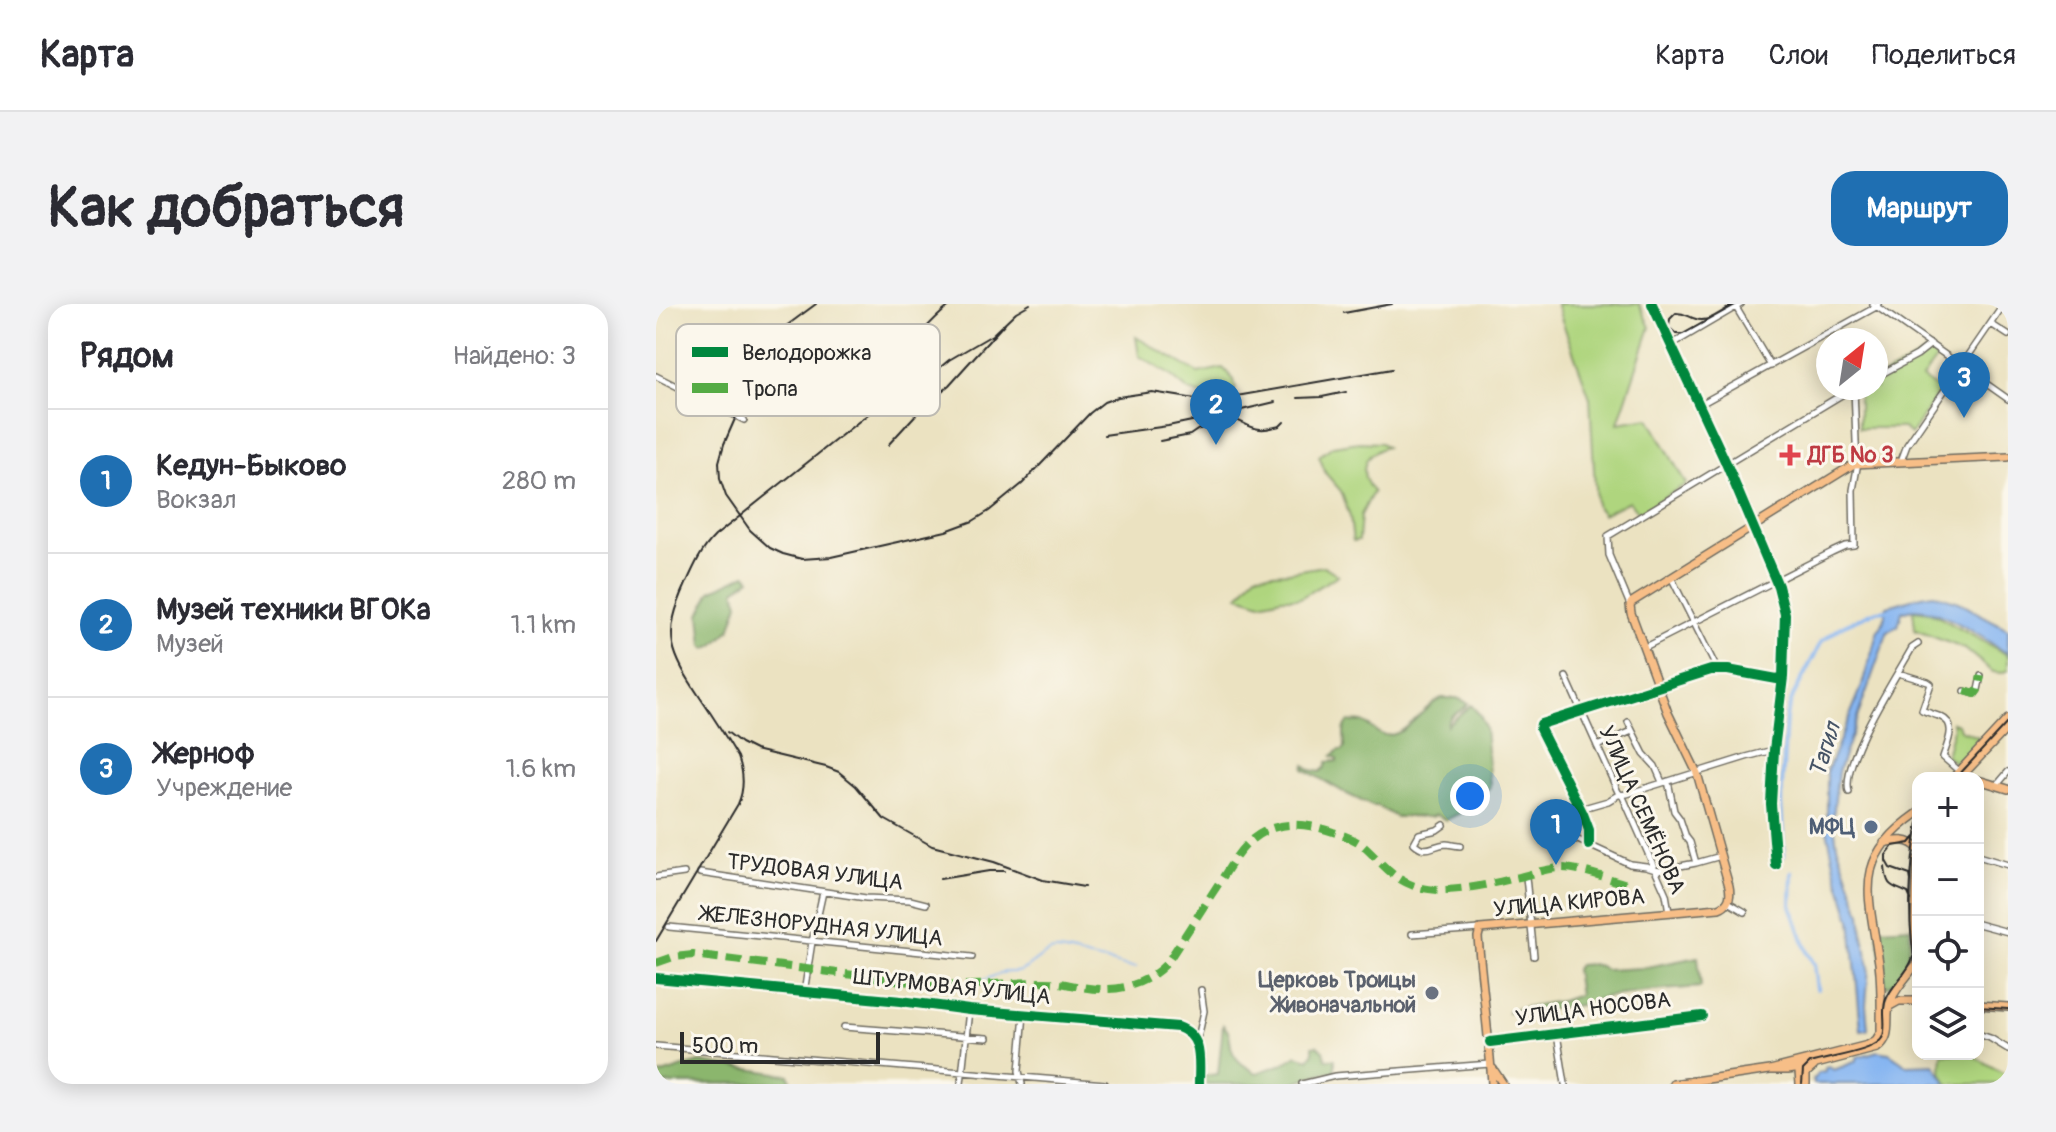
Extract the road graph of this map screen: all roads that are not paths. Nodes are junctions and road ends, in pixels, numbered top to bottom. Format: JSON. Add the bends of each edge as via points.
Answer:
{"nodes":[{"id":1,"x":1652,"y":304,"type":"edge"},
{"id":2,"x":2004,"y":304,"type":"edge"},
{"id":3,"x":1737,"y":305,"type":"edge"},
{"id":4,"x":1876,"y":305,"type":"edge"},
{"id":5,"x":1991,"y":324,"type":"junction"},
{"id":6,"x":2008,"y":335,"type":"edge"},
{"id":7,"x":1931,"y":344,"type":"junction"},
{"id":8,"x":1671,"y":345,"type":"junction"},
{"id":9,"x":1771,"y":366,"type":"junction"},
{"id":10,"x":1961,"y":367,"type":"junction"},
{"id":11,"x":1888,"y":371,"type":"edge"},
{"id":12,"x":656,"y":376,"type":"edge"},
{"id":13,"x":676,"y":386,"type":"edge"},
{"id":14,"x":2008,"y":399,"type":"edge"},
{"id":15,"x":1834,"y":400,"type":"edge"},
{"id":16,"x":1854,"y":400,"type":"edge"},
{"id":17,"x":1699,"y":405,"type":"junction"},
{"id":18,"x":736,"y":416,"type":"edge"},
{"id":19,"x":744,"y":420,"type":"dead end"},
{"id":20,"x":2008,"y":457,"type":"edge"},
{"id":21,"x":1901,"y":461,"type":"junction"},
{"id":22,"x":1726,"y":463,"type":"junction"},
{"id":23,"x":1856,"y":463,"type":"junction"},
{"id":24,"x":1752,"y":526,"type":"junction"},
{"id":25,"x":1671,"y":576,"type":"junction"},
{"id":26,"x":1775,"y":579,"type":"junction"},
{"id":27,"x":1630,"y":605,"type":"junction"},
{"id":28,"x":1693,"y":622,"type":"junction"},
{"id":29,"x":1918,"y":644,"type":"dead end"},
{"id":30,"x":1645,"y":647,"type":"junction"},
{"id":31,"x":1717,"y":669,"type":"junction"},
{"id":32,"x":1898,"y":673,"type":"junction"},
{"id":33,"x":1981,"y":676,"type":"dead end"},
{"id":34,"x":1566,"y":677,"type":"dead end"},
{"id":35,"x":1783,"y":677,"type":"junction"},
{"id":36,"x":1658,"y":685,"type":"junction"},
{"id":37,"x":1965,"y":691,"type":"dead end"},
{"id":38,"x":1581,"y":710,"type":"junction"},
{"id":39,"x":2008,"y":719,"type":"edge"},
{"id":40,"x":1628,"y":722,"type":"dead end"},
{"id":41,"x":2008,"y":727,"type":"edge"},
{"id":42,"x":1632,"y":731,"type":"junction"},
{"id":43,"x":1597,"y":746,"type":"junction"},
{"id":44,"x":1774,"y":750,"type":"junction"},
{"id":45,"x":1959,"y":772,"type":"edge"},
{"id":46,"x":1966,"y":772,"type":"edge"},
{"id":47,"x":1967,"y":772,"type":"edge"},
{"id":48,"x":2008,"y":772,"type":"edge"},
{"id":49,"x":1697,"y":773,"type":"junction"},
{"id":50,"x":1665,"y":782,"type":"junction"},
{"id":51,"x":1984,"y":782,"type":"edge"},
{"id":52,"x":1997,"y":786,"type":"junction"},
{"id":53,"x":2008,"y":789,"type":"edge"},
{"id":54,"x":1849,"y":792,"type":"dead end"},
{"id":55,"x":1621,"y":795,"type":"junction"},
{"id":56,"x":1580,"y":809,"type":"junction"},
{"id":57,"x":1912,"y":819,"type":"edge"},
{"id":58,"x":1444,"y":825,"type":"dead end"},
{"id":59,"x":1543,"y":835,"type":"dead end"},
{"id":60,"x":1884,"y":843,"type":"junction"},
{"id":61,"x":1912,"y":844,"type":"edge"},
{"id":62,"x":1589,"y":845,"type":"junction"},
{"id":63,"x":1460,"y":846,"type":"dead end"},
{"id":64,"x":1721,"y":856,"type":"junction"},
{"id":65,"x":1984,"y":857,"type":"edge"},
{"id":66,"x":1696,"y":863,"type":"junction"},
{"id":67,"x":1776,"y":865,"type":"dead end"},
{"id":68,"x":2008,"y":865,"type":"edge"},
{"id":69,"x":1655,"y":869,"type":"junction"},
{"id":70,"x":684,"y":873,"type":"dead end"},
{"id":71,"x":700,"y":873,"type":"dead end"},
{"id":72,"x":656,"y":877,"type":"edge"},
{"id":73,"x":1526,"y":877,"type":"dead end"},
{"id":74,"x":823,"y":892,"type":"junction"},
{"id":75,"x":1728,"y":902,"type":"junction"},
{"id":76,"x":926,"y":904,"type":"dead end"},
{"id":77,"x":1669,"y":912,"type":"junction"},
{"id":78,"x":1745,"y":912,"type":"dead end"},
{"id":79,"x":1532,"y":924,"type":"junction"},
{"id":80,"x":1984,"y":926,"type":"edge"},
{"id":81,"x":669,"y":927,"type":"dead end"},
{"id":82,"x":1480,"y":929,"type":"junction"},
{"id":83,"x":2008,"y":932,"type":"edge"},
{"id":84,"x":1412,"y":934,"type":"dead end"},
{"id":85,"x":812,"y":942,"type":"junction"},
{"id":86,"x":1534,"y":956,"type":"dead end"},
{"id":87,"x":972,"y":957,"type":"dead end"},
{"id":88,"x":1912,"y":971,"type":"edge"},
{"id":89,"x":656,"y":978,"type":"edge"},
{"id":90,"x":1201,"y":990,"type":"dead end"},
{"id":91,"x":804,"y":993,"type":"junction"},
{"id":92,"x":1912,"y":1001,"type":"edge"},
{"id":93,"x":1888,"y":1007,"type":"junction"},
{"id":94,"x":1984,"y":1007,"type":"edge"},
{"id":95,"x":2008,"y":1009,"type":"edge"},
{"id":96,"x":969,"y":1010,"type":"junction"},
{"id":97,"x":1024,"y":1014,"type":"junction"},
{"id":98,"x":1702,"y":1016,"type":"dead end"},
{"id":99,"x":844,"y":1027,"type":"dead end"},
{"id":100,"x":1884,"y":1032,"type":"junction"},
{"id":101,"x":1557,"y":1034,"type":"junction"},
{"id":102,"x":1984,"y":1036,"type":"edge"},
{"id":103,"x":965,"y":1037,"type":"junction"},
{"id":104,"x":987,"y":1038,"type":"dead end"},
{"id":105,"x":1490,"y":1042,"type":"junction"},
{"id":106,"x":1197,"y":1043,"type":"junction"},
{"id":107,"x":656,"y":1046,"type":"edge"},
{"id":108,"x":2008,"y":1049,"type":"edge"},
{"id":109,"x":1815,"y":1062,"type":"junction"},
{"id":110,"x":1491,"y":1066,"type":"junction"},
{"id":111,"x":1801,"y":1068,"type":"junction"},
{"id":112,"x":1770,"y":1070,"type":"junction"},
{"id":113,"x":1788,"y":1070,"type":"junction"},
{"id":114,"x":961,"y":1072,"type":"junction"},
{"id":115,"x":1348,"y":1075,"type":"junction"},
{"id":116,"x":1021,"y":1081,"type":"edge"},
{"id":117,"x":961,"y":1084,"type":"edge"},
{"id":118,"x":1105,"y":1084,"type":"edge"},
{"id":119,"x":1199,"y":1084,"type":"edge"},
{"id":120,"x":1302,"y":1084,"type":"edge"},
{"id":121,"x":1348,"y":1084,"type":"edge"},
{"id":122,"x":1492,"y":1084,"type":"edge"},
{"id":123,"x":1503,"y":1084,"type":"edge"},
{"id":124,"x":1565,"y":1084,"type":"edge"},
{"id":125,"x":1673,"y":1084,"type":"edge"},
{"id":126,"x":1802,"y":1084,"type":"edge"}],
"edges":[{"from":1,"to":8,"type":"street"},
{"from":2,"to":5,"type":"street"},
{"from":3,"to":8,"type":"street"},
{"from":3,"to":9,"type":"street"},
{"from":4,"to":7,"type":"street"},
{"from":4,"to":9,"type":"street"},
{"from":5,"to":6,"type":"street"},
{"from":5,"to":10,"type":"street"},
{"from":7,"to":10,"type":"street"},
{"from":7,"to":11,"type":"street"},
{"from":8,"to":17,"type":"street"},
{"from":9,"to":17,"type":"street"},
{"from":10,"to":14,"type":"street"},
{"from":10,"to":21,"type":"street"},
{"from":12,"to":13,"type":"street"},
{"from":15,"to":22,"type":"street"},
{"from":16,"to":23,"type":"street"},
{"from":17,"to":22,"type":"street"},
{"from":18,"to":19,"type":"street"},
{"from":20,"to":21,"type":"main road"},
{"from":21,"to":23,"type":"main road"},
{"from":22,"to":24,"type":"street"},
{"from":22,"to":27,"type":"street","via":[[1608,536],[1609,555]]},
{"from":23,"to":24,"type":"main road"},
{"from":23,"to":26,"type":"street","via":[[1854,545]]},
{"from":24,"to":25,"type":"main road"},
{"from":24,"to":26,"type":"street"},
{"from":25,"to":27,"type":"main road"},
{"from":25,"to":28,"type":"street"},
{"from":26,"to":28,"type":"street"},
{"from":26,"to":35,"type":"street","via":[[1785,614]]},
{"from":27,"to":30,"type":"main road"},
{"from":28,"to":30,"type":"street"},
{"from":28,"to":31,"type":"street"},
{"from":29,"to":32,"type":"street"},
{"from":30,"to":36,"type":"main road"},
{"from":31,"to":35,"type":"street"},
{"from":31,"to":36,"type":"street"},
{"from":32,"to":45,"type":"street","via":[[1931,684],[1922,710],[1949,723],[1943,757]]},
{"from":32,"to":54,"type":"street","via":[[1857,750]]},
{"from":33,"to":37,"type":"street","via":[[1975,694]]},
{"from":34,"to":38,"type":"street","name":"УЛИЦА СЕМЁНОВА"},
{"from":35,"to":44,"type":"street"},
{"from":36,"to":38,"type":"street"},
{"from":36,"to":49,"type":"main road"},
{"from":38,"to":43,"type":"street","name":"УЛИЦА СЕМЁНОВА"},
{"from":38,"to":56,"type":"street","via":[[1540,727]]},
{"from":39,"to":46,"type":"main road"},
{"from":40,"to":42,"type":"street"},
{"from":41,"to":47,"type":"main road"},
{"from":42,"to":43,"type":"street"},
{"from":42,"to":50,"type":"street"},
{"from":43,"to":55,"type":"street","name":"УЛИЦА СЕМЁНОВА"},
{"from":44,"to":49,"type":"street"},
{"from":44,"to":67,"type":"street"},
{"from":48,"to":52,"type":"street"},
{"from":49,"to":50,"type":"street"},
{"from":49,"to":64,"type":"main road"},
{"from":50,"to":55,"type":"street"},
{"from":50,"to":66,"type":"street"},
{"from":51,"to":52,"type":"main road"},
{"from":52,"to":53,"type":"main road"},
{"from":55,"to":56,"type":"street"},
{"from":55,"to":69,"type":"street","name":"УЛИЦА СЕМЁНОВА"},
{"from":56,"to":62,"type":"street"},
{"from":57,"to":60,"type":"main road"},
{"from":58,"to":63,"type":"street","via":[[1417,835],[1417,846]]},
{"from":59,"to":62,"type":"street"},
{"from":60,"to":61,"type":"main road"},
{"from":60,"to":100,"type":"main road","via":[[1869,876]]},
{"from":62,"to":69,"type":"street"},
{"from":64,"to":66,"type":"street"},
{"from":64,"to":75,"type":"main road"},
{"from":65,"to":68,"type":"street"},
{"from":66,"to":69,"type":"street"},
{"from":69,"to":77,"type":"street","name":"УЛИЦА СЕМЁНОВА"},
{"from":70,"to":72,"type":"street"},
{"from":71,"to":74,"type":"street","name":"ТРУДОВАЯ УЛИЦА"},
{"from":73,"to":79,"type":"street"},
{"from":74,"to":76,"type":"street","name":"ТРУДОВАЯ УЛИЦА"},
{"from":74,"to":85,"type":"street"},
{"from":75,"to":77,"type":"main road","name":"УЛИЦА КИРОВА","via":[[1719,908]]},
{"from":75,"to":78,"type":"street"},
{"from":77,"to":79,"type":"main road","name":"УЛИЦА КИРОВА"},
{"from":79,"to":82,"type":"main road","name":"УЛИЦА КИРОВА"},
{"from":79,"to":86,"type":"street"},
{"from":80,"to":83,"type":"street"},
{"from":81,"to":85,"type":"street","name":"ЖЕЛЕЗНОРУДНАЯ УЛИЦА"},
{"from":82,"to":84,"type":"street","name":"УЛИЦА КИРОВА"},
{"from":82,"to":105,"type":"main road"},
{"from":85,"to":87,"type":"street","name":"ЖЕЛЕЗНОРУДНАЯ УЛИЦА"},
{"from":85,"to":91,"type":"street"},
{"from":88,"to":93,"type":"main road"},
{"from":89,"to":91,"type":"street","name":"ШТУРМОВАЯ УЛИЦА"},
{"from":90,"to":106,"type":"street","via":[[1204,1011]]},
{"from":91,"to":96,"type":"street","name":"ШТУРМОВАЯ УЛИЦА"},
{"from":92,"to":93,"type":"main road"},
{"from":93,"to":100,"type":"main road"},
{"from":94,"to":95,"type":"main road"},
{"from":96,"to":97,"type":"street","name":"ШТУРМОВАЯ УЛИЦА"},
{"from":96,"to":103,"type":"street"},
{"from":97,"to":106,"type":"street","name":"ШТУРМОВАЯ УЛИЦА","via":[[1178,1027]]},
{"from":97,"to":116,"type":"street"},
{"from":98,"to":101,"type":"street","name":"УЛИЦА НОСОВА"},
{"from":99,"to":103,"type":"street"},
{"from":100,"to":109,"type":"main road","via":[[1868,1045]]},
{"from":101,"to":105,"type":"street","name":"УЛИЦА НОСОВА"},
{"from":101,"to":124,"type":"street"},
{"from":102,"to":108,"type":"street"},
{"from":103,"to":104,"type":"street"},
{"from":103,"to":114,"type":"street"},
{"from":105,"to":110,"type":"main road"},
{"from":106,"to":119,"type":"street"},
{"from":107,"to":114,"type":"street"},
{"from":109,"to":111,"type":"main road"},
{"from":109,"to":112,"type":"main road"},
{"from":109,"to":126,"type":"main road"},
{"from":110,"to":115,"type":"street"},
{"from":110,"to":122,"type":"main road"},
{"from":110,"to":123,"type":"main road"},
{"from":111,"to":113,"type":"main road"},
{"from":111,"to":126,"type":"main road"},
{"from":112,"to":113,"type":"main road"},
{"from":112,"to":125,"type":"main road"},
{"from":113,"to":126,"type":"main road"},
{"from":114,"to":116,"type":"street"},
{"from":114,"to":117,"type":"street"},
{"from":115,"to":120,"type":"street"},
{"from":115,"to":121,"type":"street"},
{"from":116,"to":118,"type":"street"}]}
